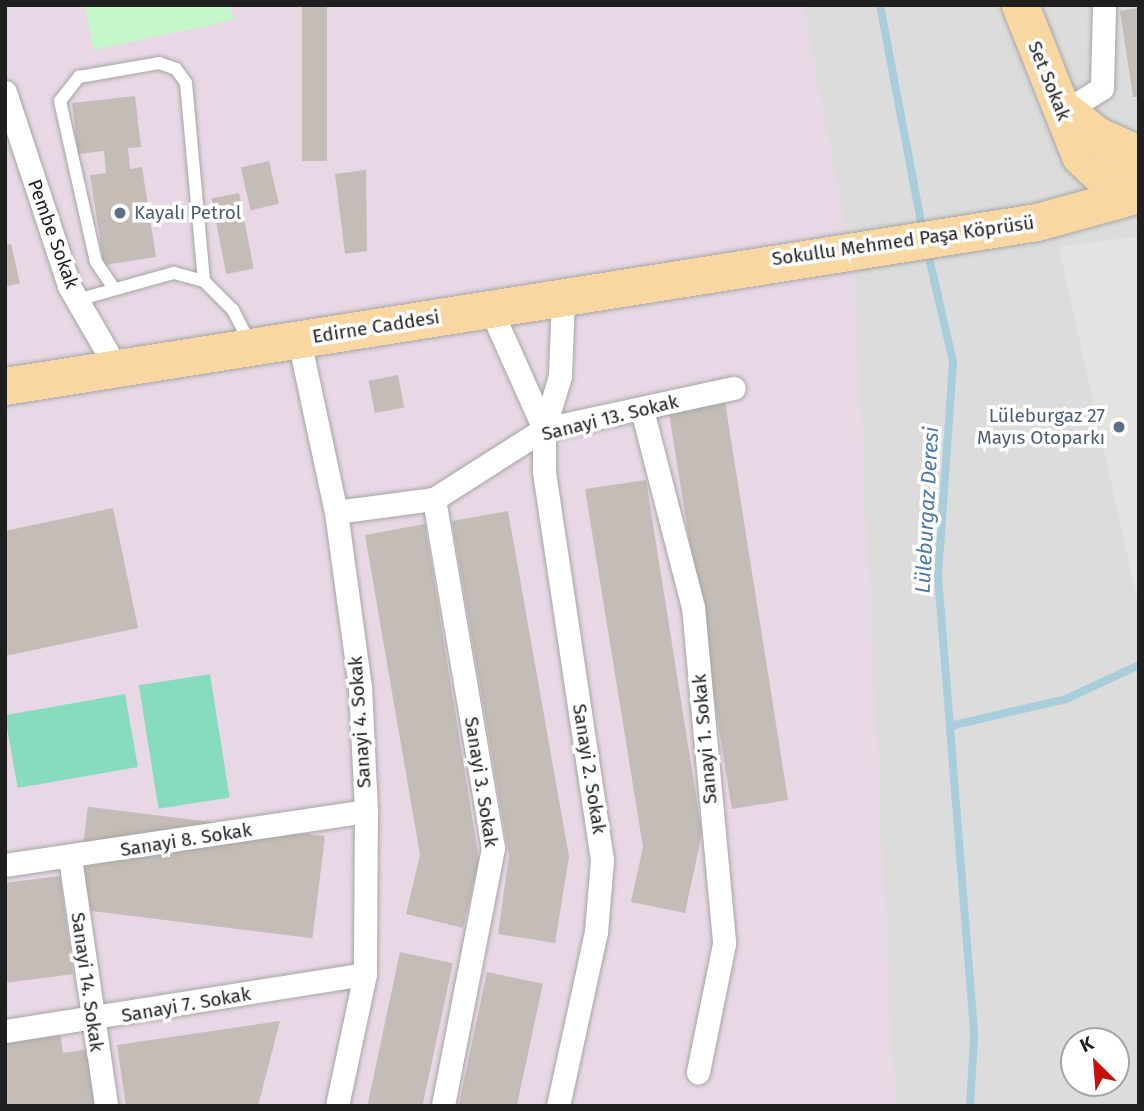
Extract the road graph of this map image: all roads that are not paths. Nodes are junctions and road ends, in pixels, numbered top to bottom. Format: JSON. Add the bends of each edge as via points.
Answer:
{"nodes":[{"id":1,"x":1020,"y":5,"type":"edge"},
{"id":2,"x":1104,"y":5,"type":"edge"},
{"id":3,"x":5,"y":92,"type":"edge"},
{"id":4,"x":1057,"y":104,"type":"junction"},
{"id":5,"x":1139,"y":155,"type":"edge"},
{"id":6,"x":1080,"y":156,"type":"junction"},
{"id":7,"x":1139,"y":186,"type":"edge"},
{"id":8,"x":1139,"y":194,"type":"edge"},
{"id":9,"x":1067,"y":215,"type":"junction"},
{"id":10,"x":746,"y":264,"type":"joint"},
{"id":11,"x":204,"y":281,"type":"junction"},
{"id":12,"x":113,"y":287,"type":"junction"},
{"id":13,"x":563,"y":298,"type":"junction"},
{"id":14,"x":77,"y":300,"type":"junction"},
{"id":15,"x":490,"y":308,"type":"junction"},
{"id":16,"x":299,"y":340,"type":"junction"},
{"id":17,"x":253,"y":348,"type":"junction"},
{"id":18,"x":117,"y":369,"type":"junction"},
{"id":19,"x":5,"y":386,"type":"edge"},
{"id":20,"x":734,"y":388,"type":"dead end"},
{"id":21,"x":642,"y":410,"type":"junction"},
{"id":22,"x":544,"y":429,"type":"junction"},
{"id":23,"x":434,"y":499,"type":"junction"},
{"id":24,"x":336,"y":512,"type":"junction"},
{"id":25,"x":366,"y":811,"type":"junction"},
{"id":26,"x":70,"y":858,"type":"junction"},
{"id":27,"x":5,"y":864,"type":"edge"},
{"id":28,"x":365,"y":974,"type":"junction"},
{"id":29,"x":91,"y":1021,"type":"junction"},
{"id":30,"x":5,"y":1031,"type":"edge"},
{"id":31,"x":698,"y":1072,"type":"dead end"},
{"id":32,"x":106,"y":1106,"type":"edge"},
{"id":33,"x":337,"y":1106,"type":"edge"},
{"id":34,"x":443,"y":1106,"type":"edge"},
{"id":35,"x":558,"y":1106,"type":"edge"}],
"edges":[{"from":1,"to":4,"type":"main road","name":"Set Sokak"},
{"from":2,"to":4,"type":"street","via":[[1102,88],[1078,103]]},
{"from":3,"to":14,"type":"street","name":"Pembe Sokak"},
{"from":4,"to":5,"type":"main road","via":[[1098,136]]},
{"from":4,"to":6,"type":"main road","name":"Set Sokak"},
{"from":6,"to":7,"type":"main road","via":[[1097,172]]},
{"from":6,"to":9,"type":"main road","name":"Set Sokak"},
{"from":8,"to":9,"type":"main road"},
{"from":9,"to":10,"type":"main road","name":"Sokullu Mehmed Paşa Köprüsü"},
{"from":10,"to":13,"type":"main road","name":"Edirne Caddesi"},
{"from":11,"to":12,"type":"lane","via":[[174,272]]},
{"from":11,"to":12,"type":"lane","via":[[186,83],[176,69],[159,63],[79,77],[60,101],[96,262]]},
{"from":11,"to":17,"type":"lane","via":[[233,310]]},
{"from":12,"to":14,"type":"lane"},
{"from":13,"to":15,"type":"main road","name":"Edirne Caddesi"},
{"from":13,"to":22,"type":"street","name":"Sanayi 2. Sokak","via":[[560,376]]},
{"from":14,"to":18,"type":"street","name":"Pembe Sokak"},
{"from":15,"to":16,"type":"main road","name":"Edirne Caddesi"},
{"from":15,"to":22,"type":"street","name":"Sanayi 2. Sokak"},
{"from":16,"to":17,"type":"main road","name":"Edirne Caddesi"},
{"from":16,"to":24,"type":"street","name":"Sanayi 4. Sokak"},
{"from":17,"to":18,"type":"main road","name":"Edirne Caddesi"},
{"from":18,"to":19,"type":"main road","name":"Edirne Caddesi"},
{"from":20,"to":21,"type":"street","name":"Sanayi 13. Sokak"},
{"from":21,"to":22,"type":"street","name":"Sanayi 13. Sokak"},
{"from":21,"to":31,"type":"street","name":"Sanayi 1. Sokak","via":[[693,607],[724,944]]},
{"from":22,"to":23,"type":"street","name":"Sanayi 13. Sokak"},
{"from":22,"to":35,"type":"street","name":"Sanayi 2. Sokak","via":[[544,471],[602,860],[596,932]]},
{"from":23,"to":24,"type":"street","name":"Sanayi 13. Sokak"},
{"from":23,"to":34,"type":"street","name":"Sanayi 3. Sokak","via":[[493,848]]},
{"from":24,"to":25,"type":"street","name":"Sanayi 4. Sokak","via":[[360,687]]},
{"from":25,"to":26,"type":"street","name":"Sanayi 8. Sokak"},
{"from":25,"to":28,"type":"street","name":"Sanayi 4. Sokak"},
{"from":26,"to":27,"type":"street","name":"Sanayi 8. Sokak"},
{"from":26,"to":29,"type":"street","name":"Sanayi 14. Sokak"},
{"from":28,"to":29,"type":"street","name":"Sanayi 7. Sokak"},
{"from":28,"to":33,"type":"street","name":"Sanayi 4. Sokak"},
{"from":29,"to":30,"type":"street","name":"Sanayi 7. Sokak"},
{"from":29,"to":32,"type":"street","name":"Sanayi 14. Sokak"}]}
